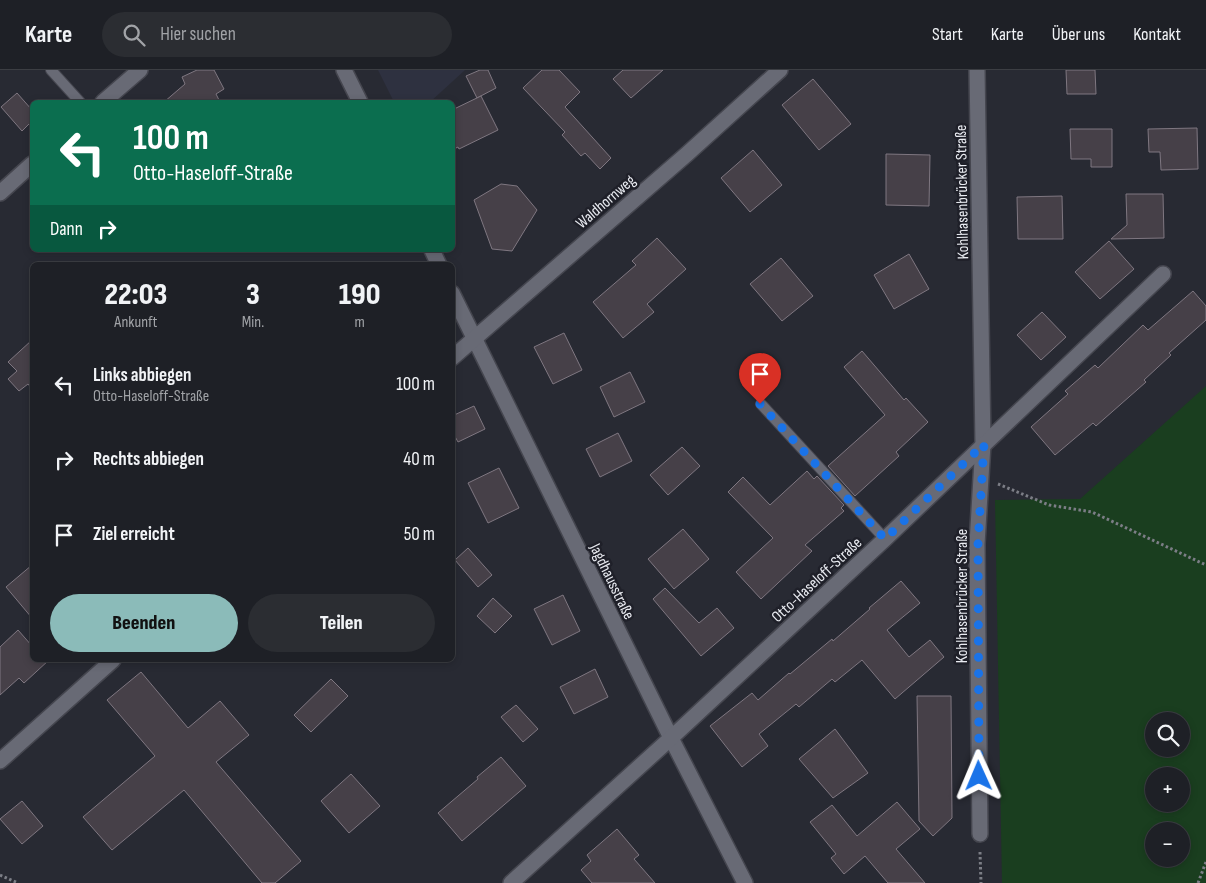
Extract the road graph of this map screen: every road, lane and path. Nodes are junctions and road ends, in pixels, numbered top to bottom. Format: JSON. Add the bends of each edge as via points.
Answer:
{"nodes":[{"id":1,"x":51,"y":70,"type":"edge"},
{"id":2,"x":140,"y":70,"type":"edge"},
{"id":3,"x":344,"y":70,"type":"edge"},
{"id":4,"x":780,"y":70,"type":"edge"},
{"id":5,"x":977,"y":70,"type":"edge"},
{"id":6,"x":78,"y":100,"type":"edge"},
{"id":7,"x":105,"y":100,"type":"edge"},
{"id":8,"x":359,"y":100,"type":"edge"},
{"id":9,"x":30,"y":166,"type":"edge"},
{"id":10,"x":0,"y":193,"type":"edge"},
{"id":11,"x":1163,"y":274,"type":"dead end"},
{"id":12,"x":455,"y":299,"type":"edge"},
{"id":13,"x":474,"y":338,"type":"junction"},
{"id":14,"x":455,"y":355,"type":"edge"},
{"id":15,"x":760,"y":404,"type":"dead end"},
{"id":16,"x":984,"y":444,"type":"junction"},
{"id":17,"x":981,"y":478,"type":"junction"},
{"id":18,"x":885,"y":539,"type":"junction"},
{"id":19,"x":1206,"y":565,"type":"edge"},
{"id":20,"x":111,"y":662,"type":"edge"},
{"id":21,"x":671,"y":738,"type":"junction"},
{"id":22,"x":0,"y":761,"type":"edge"},
{"id":23,"x":980,"y":834,"type":"joint"},
{"id":24,"x":1206,"y":862,"type":"edge"},
{"id":25,"x":0,"y":875,"type":"edge"},
{"id":26,"x":18,"y":883,"type":"edge"},
{"id":27,"x":511,"y":883,"type":"edge"},
{"id":28,"x":745,"y":883,"type":"edge"},
{"id":29,"x":981,"y":883,"type":"edge"},
{"id":30,"x":1198,"y":883,"type":"edge"}],
"edges":[{"from":1,"to":6,"type":"lane"},
{"from":2,"to":7,"type":"street"},
{"from":3,"to":8,"type":"street"},
{"from":4,"to":13,"type":"street","name":"Waldhornweg"},
{"from":5,"to":16,"type":"street","name":"Kohlhasenbrücker Straße"},
{"from":9,"to":10,"type":"street"},
{"from":11,"to":16,"type":"street","name":"Otto-Haseloff-Straße"},
{"from":12,"to":13,"type":"street","name":"Jagdhausstraße"},
{"from":13,"to":14,"type":"street","name":"Waldhornweg"},
{"from":13,"to":21,"type":"street","name":"Jagdhausstraße"},
{"from":15,"to":18,"type":"lane"},
{"from":16,"to":17,"type":"street","name":"Kohlhasenbrücker Straße"},
{"from":16,"to":18,"type":"street","name":"Otto-Haseloff-Straße"},
{"from":17,"to":19,"type":"path","via":[[1049,505],[1092,512]]},
{"from":17,"to":23,"type":"street","name":"Kohlhasenbrücker Straße","via":[[978,544]]},
{"from":18,"to":21,"type":"street","name":"Otto-Haseloff-Straße"},
{"from":20,"to":22,"type":"street"},
{"from":21,"to":27,"type":"street","name":"Otto-Haseloff-Straße"},
{"from":21,"to":28,"type":"street","name":"Jagdhausstraße"},
{"from":23,"to":29,"type":"path"},
{"from":24,"to":30,"type":"path"},
{"from":25,"to":26,"type":"path"}]}
